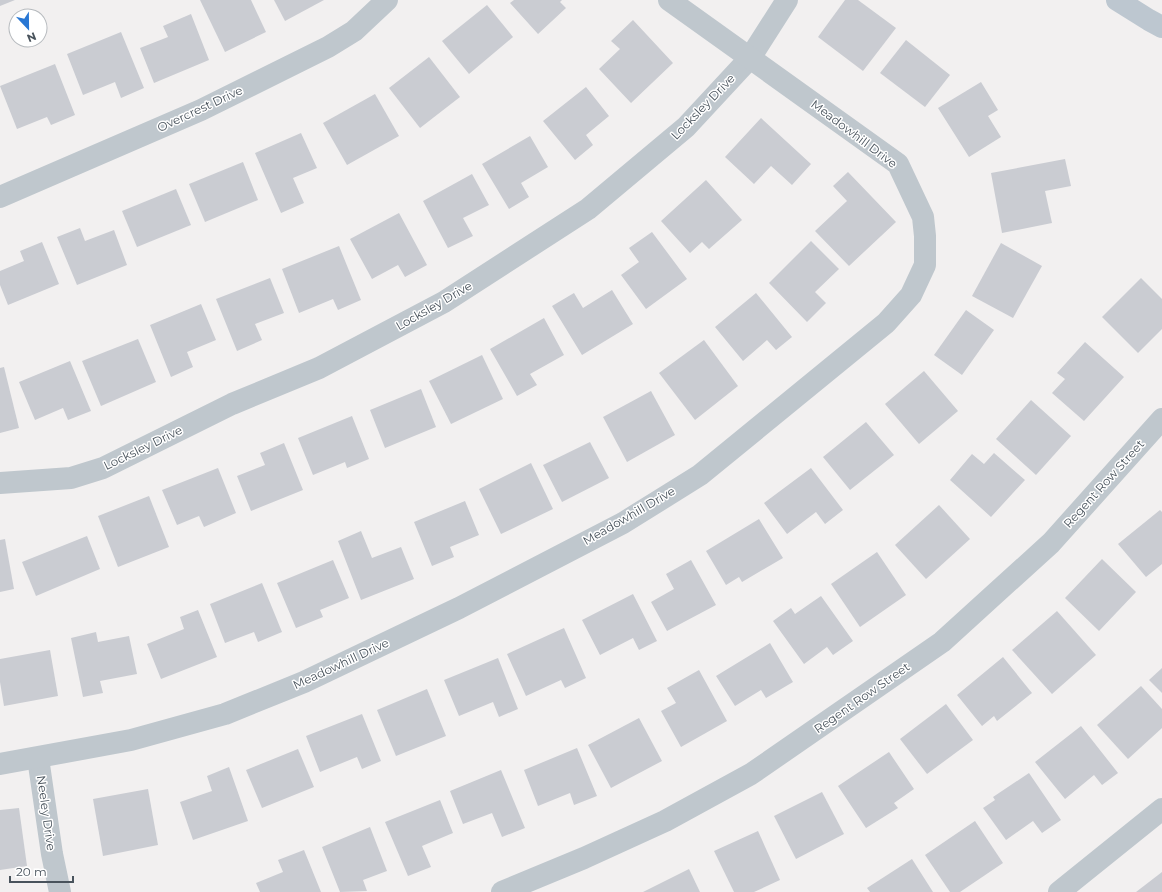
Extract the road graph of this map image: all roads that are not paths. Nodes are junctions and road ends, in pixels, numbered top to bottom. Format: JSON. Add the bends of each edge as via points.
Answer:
{"nodes":[{"id":1,"x":387,"y":0,"type":"edge"},
{"id":2,"x":669,"y":0,"type":"edge"},
{"id":3,"x":787,"y":0,"type":"edge"},
{"id":4,"x":1117,"y":0,"type":"edge"},
{"id":5,"x":1162,"y":27,"type":"edge"},
{"id":6,"x":750,"y":58,"type":"junction"},
{"id":7,"x":0,"y":197,"type":"edge"},
{"id":8,"x":1162,"y":419,"type":"edge"},
{"id":9,"x":0,"y":483,"type":"edge"},
{"id":10,"x":38,"y":758,"type":"junction"},
{"id":11,"x":0,"y":764,"type":"edge"},
{"id":12,"x":1162,"y":809,"type":"edge"},
{"id":13,"x":60,"y":892,"type":"edge"},
{"id":14,"x":502,"y":892,"type":"edge"},
{"id":15,"x":1059,"y":892,"type":"edge"}],
"edges":[{"from":1,"to":7,"type":"street","name":"Overcrest Drive","via":[[354,31],[328,47],[200,110]]},
{"from":2,"to":6,"type":"street","name":"Meadowhill Drive"},
{"from":3,"to":6,"type":"street","name":"Locksley Drive"},
{"from":4,"to":5,"type":"main road"},
{"from":6,"to":9,"type":"street","name":"Locksley Drive","via":[[686,128],[588,209],[444,302],[319,368],[232,404],[103,468],[71,478]]},
{"from":6,"to":10,"type":"street","name":"Meadowhill Drive","via":[[898,164],[923,217],[924,265],[911,295],[886,323],[700,475],[623,523],[459,608],[304,682],[225,714],[131,740]]},
{"from":8,"to":14,"type":"street","name":"Regent Row Street","via":[[1051,543],[942,642],[751,774],[665,821]]},
{"from":10,"to":11,"type":"street","name":"Meadowhill Drive"},
{"from":10,"to":13,"type":"street","name":"Neeley Drive"},
{"from":12,"to":15,"type":"street"}]}
